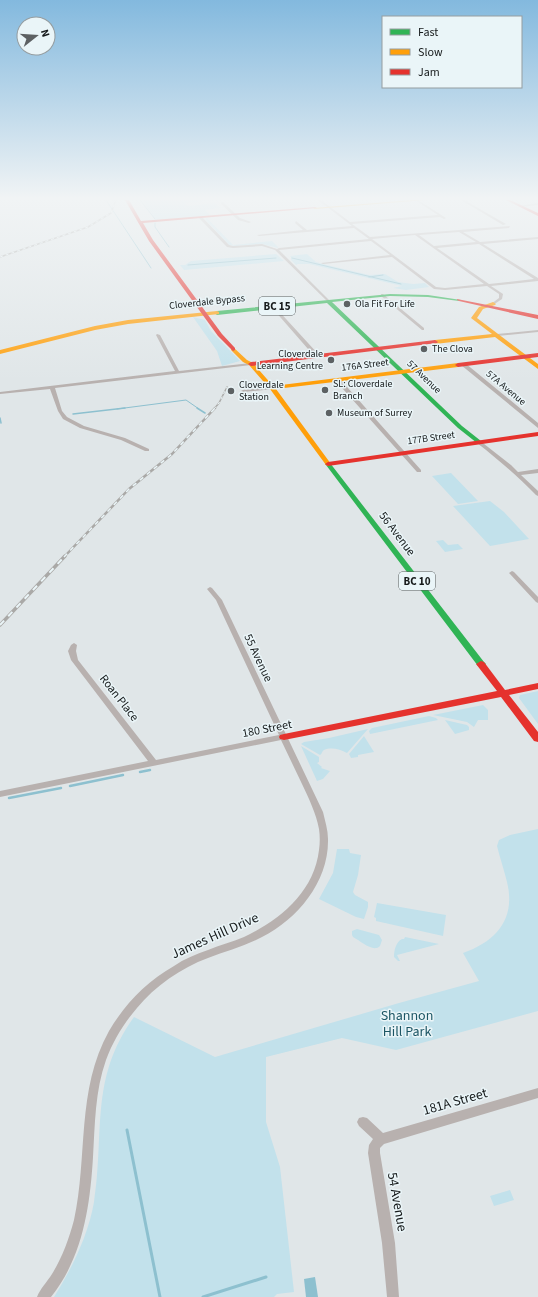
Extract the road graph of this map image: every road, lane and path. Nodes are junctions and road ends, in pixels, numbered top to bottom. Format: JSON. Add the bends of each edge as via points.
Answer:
{"nodes":[{"id":1,"x":172,"y":261,"type":"edge"},
{"id":2,"x":287,"y":261,"type":"edge"},
{"id":3,"x":347,"y":261,"type":"edge"},
{"id":4,"x":399,"y":261,"type":"edge"},
{"id":5,"x":454,"y":261,"type":"edge"},
{"id":6,"x":507,"y":261,"type":"edge"},
{"id":7,"x":322,"y":263,"type":"dead end"},
{"id":8,"x":538,"y":280,"type":"edge"},
{"id":9,"x":489,"y":285,"type":"junction"},
{"id":10,"x":382,"y":295,"type":"junction"},
{"id":11,"x":327,"y":299,"type":"junction"},
{"id":12,"x":491,"y":305,"type":"junction"},
{"id":13,"x":275,"y":309,"type":"dead end"},
{"id":14,"x":207,"y":311,"type":"junction"},
{"id":15,"x":538,"y":315,"type":"edge"},
{"id":16,"x":94,"y":327,"type":"junction"},
{"id":17,"x":423,"y":329,"type":"dead end"},
{"id":18,"x":538,"y":331,"type":"edge"},
{"id":19,"x":158,"y":335,"type":"dead end"},
{"id":20,"x":497,"y":336,"type":"junction"},
{"id":21,"x":0,"y":347,"type":"edge"},
{"id":22,"x":378,"y":349,"type":"junction"},
{"id":23,"x":0,"y":352,"type":"edge"},
{"id":24,"x":538,"y":354,"type":"edge"},
{"id":25,"x":317,"y":356,"type":"junction"},
{"id":26,"x":524,"y":356,"type":"junction"},
{"id":27,"x":251,"y":364,"type":"junction"},
{"id":28,"x":463,"y":364,"type":"junction"},
{"id":29,"x":538,"y":367,"type":"edge"},
{"id":30,"x":402,"y":371,"type":"junction"},
{"id":31,"x":178,"y":373,"type":"junction"},
{"id":32,"x":337,"y":379,"type":"junction"},
{"id":33,"x":52,"y":387,"type":"junction"},
{"id":34,"x":272,"y":388,"type":"junction"},
{"id":35,"x":243,"y":391,"type":"dead end"},
{"id":36,"x":0,"y":393,"type":"edge"},
{"id":37,"x":538,"y":426,"type":"edge"},
{"id":38,"x":538,"y":434,"type":"edge"},
{"id":39,"x":479,"y":442,"type":"junction"},
{"id":40,"x":147,"y":450,"type":"dead end"},
{"id":41,"x":404,"y":453,"type":"junction"},
{"id":42,"x":328,"y":464,"type":"junction"},
{"id":43,"x":419,"y":471,"type":"dead end"},
{"id":44,"x":538,"y":471,"type":"edge"},
{"id":45,"x":516,"y":474,"type":"junction"},
{"id":46,"x":538,"y":494,"type":"edge"},
{"id":47,"x":512,"y":573,"type":"dead end"},
{"id":48,"x":210,"y":589,"type":"dead end"},
{"id":49,"x":538,"y":601,"type":"edge"},
{"id":50,"x":74,"y":645,"type":"dead end"},
{"id":51,"x":538,"y":686,"type":"edge"},
{"id":52,"x":503,"y":693,"type":"junction"},
{"id":53,"x":284,"y":737,"type":"junction"},
{"id":54,"x":538,"y":739,"type":"edge"},
{"id":55,"x":154,"y":763,"type":"junction"},
{"id":56,"x":0,"y":794,"type":"edge"},
{"id":57,"x":538,"y":1093,"type":"edge"},
{"id":58,"x":363,"y":1122,"type":"dead end"},
{"id":59,"x":381,"y":1139,"type":"junction"},
{"id":60,"x":44,"y":1297,"type":"edge"},
{"id":61,"x":393,"y":1297,"type":"edge"}],
"edges":[{"from":1,"to":14,"type":"main road","name":"56 Avenue","number":"BC 10"},
{"from":2,"to":11,"type":"street","name":"57 Avenue"},
{"from":3,"to":7,"type":"street"},
{"from":4,"to":9,"type":"street","via":[[438,289]]},
{"from":5,"to":9,"type":"street"},
{"from":6,"to":8,"type":"street"},
{"from":8,"to":9,"type":"street"},
{"from":9,"to":12,"type":"street","via":[[501,296]]},
{"from":10,"to":11,"type":"main road","name":"Cloverdale Bypass","number":"BC 15"},
{"from":10,"to":12,"type":"main road","name":"Cloverdale Bypass","number":"BC 15","via":[[439,296]]},
{"from":10,"to":17,"type":"street"},
{"from":11,"to":12,"type":"main road","name":"Cloverdale Bypass","number":"BC 15","via":[[414,292],[454,296]]},
{"from":11,"to":14,"type":"main road","name":"Cloverdale Bypass","number":"BC 15"},
{"from":11,"to":22,"type":"main road","name":"57 Avenue"},
{"from":12,"to":15,"type":"main road","name":"Cloverdale Bypass","number":"BC 15"},
{"from":12,"to":20,"type":"main road","via":[[478,311],[474,318]]},
{"from":13,"to":25,"type":"street"},
{"from":14,"to":16,"type":"main road","name":"Cloverdale Bypass","number":"BC 15"},
{"from":14,"to":27,"type":"main road","name":"56 Avenue","number":"BC 10","via":[[225,340]]},
{"from":16,"to":21,"type":"main road","name":"Cloverdale Bypass","number":"BC 15"},
{"from":16,"to":23,"type":"main road","name":"Cloverdale Bypass","number":"BC 15"},
{"from":18,"to":20,"type":"street"},
{"from":19,"to":31,"type":"street"},
{"from":20,"to":22,"type":"main road"},
{"from":20,"to":26,"type":"main road"},
{"from":22,"to":25,"type":"main road"},
{"from":22,"to":30,"type":"main road","name":"57 Avenue"},
{"from":24,"to":26,"type":"main road","name":"176A Street"},
{"from":25,"to":27,"type":"main road"},
{"from":26,"to":28,"type":"main road","name":"176A Street"},
{"from":26,"to":29,"type":"main road"},
{"from":27,"to":31,"type":"street"},
{"from":27,"to":34,"type":"main road","name":"56 Avenue","number":"BC 10"},
{"from":28,"to":30,"type":"main road","name":"176A Street"},
{"from":28,"to":37,"type":"street","name":"57A Avenue"},
{"from":30,"to":32,"type":"main road","name":"176A Street"},
{"from":30,"to":39,"type":"main road","name":"57 Avenue"},
{"from":31,"to":33,"type":"street"},
{"from":32,"to":34,"type":"main road","name":"176A Street"},
{"from":32,"to":41,"type":"street"},
{"from":33,"to":36,"type":"street"},
{"from":33,"to":40,"type":"street","via":[[65,418],[82,427],[122,439]]},
{"from":34,"to":35,"type":"street","name":"176A Street"},
{"from":34,"to":42,"type":"main road","name":"56 Avenue","number":"BC 10"},
{"from":38,"to":39,"type":"main road","name":"177B Street"},
{"from":39,"to":41,"type":"main road","name":"177B Street"},
{"from":39,"to":45,"type":"street","name":"57 Avenue"},
{"from":41,"to":42,"type":"main road","name":"177B Street"},
{"from":41,"to":43,"type":"street"},
{"from":42,"to":52,"type":"main road","name":"56 Avenue","number":"BC 10"},
{"from":44,"to":45,"type":"street"},
{"from":45,"to":46,"type":"street","name":"57 Avenue"},
{"from":47,"to":49,"type":"street"},
{"from":48,"to":53,"type":"street","name":"55 Avenue","via":[[219,600]]},
{"from":50,"to":55,"type":"street","name":"Roan Place","via":[[74,660]]},
{"from":51,"to":52,"type":"main road","name":"180 Street"},
{"from":52,"to":53,"type":"main road","name":"180 Street"},
{"from":52,"to":54,"type":"main road","name":"56 Avenue","number":"BC 10"},
{"from":53,"to":55,"type":"street","name":"180 Street"},
{"from":53,"to":60,"type":"street","name":"James Hill Drive","via":[[323,826],[324,840],[314,882],[282,919],[246,941],[202,956],[175,970],[142,995],[127,1013],[109,1042],[98,1069],[91,1105],[82,1209],[74,1239],[63,1268]]},
{"from":55,"to":56,"type":"street","name":"180 Street"},
{"from":57,"to":59,"type":"street","name":"181A Street"},
{"from":58,"to":59,"type":"street"},
{"from":59,"to":61,"type":"street","name":"54 Avenue","via":[[374,1153],[388,1234]]}]}
